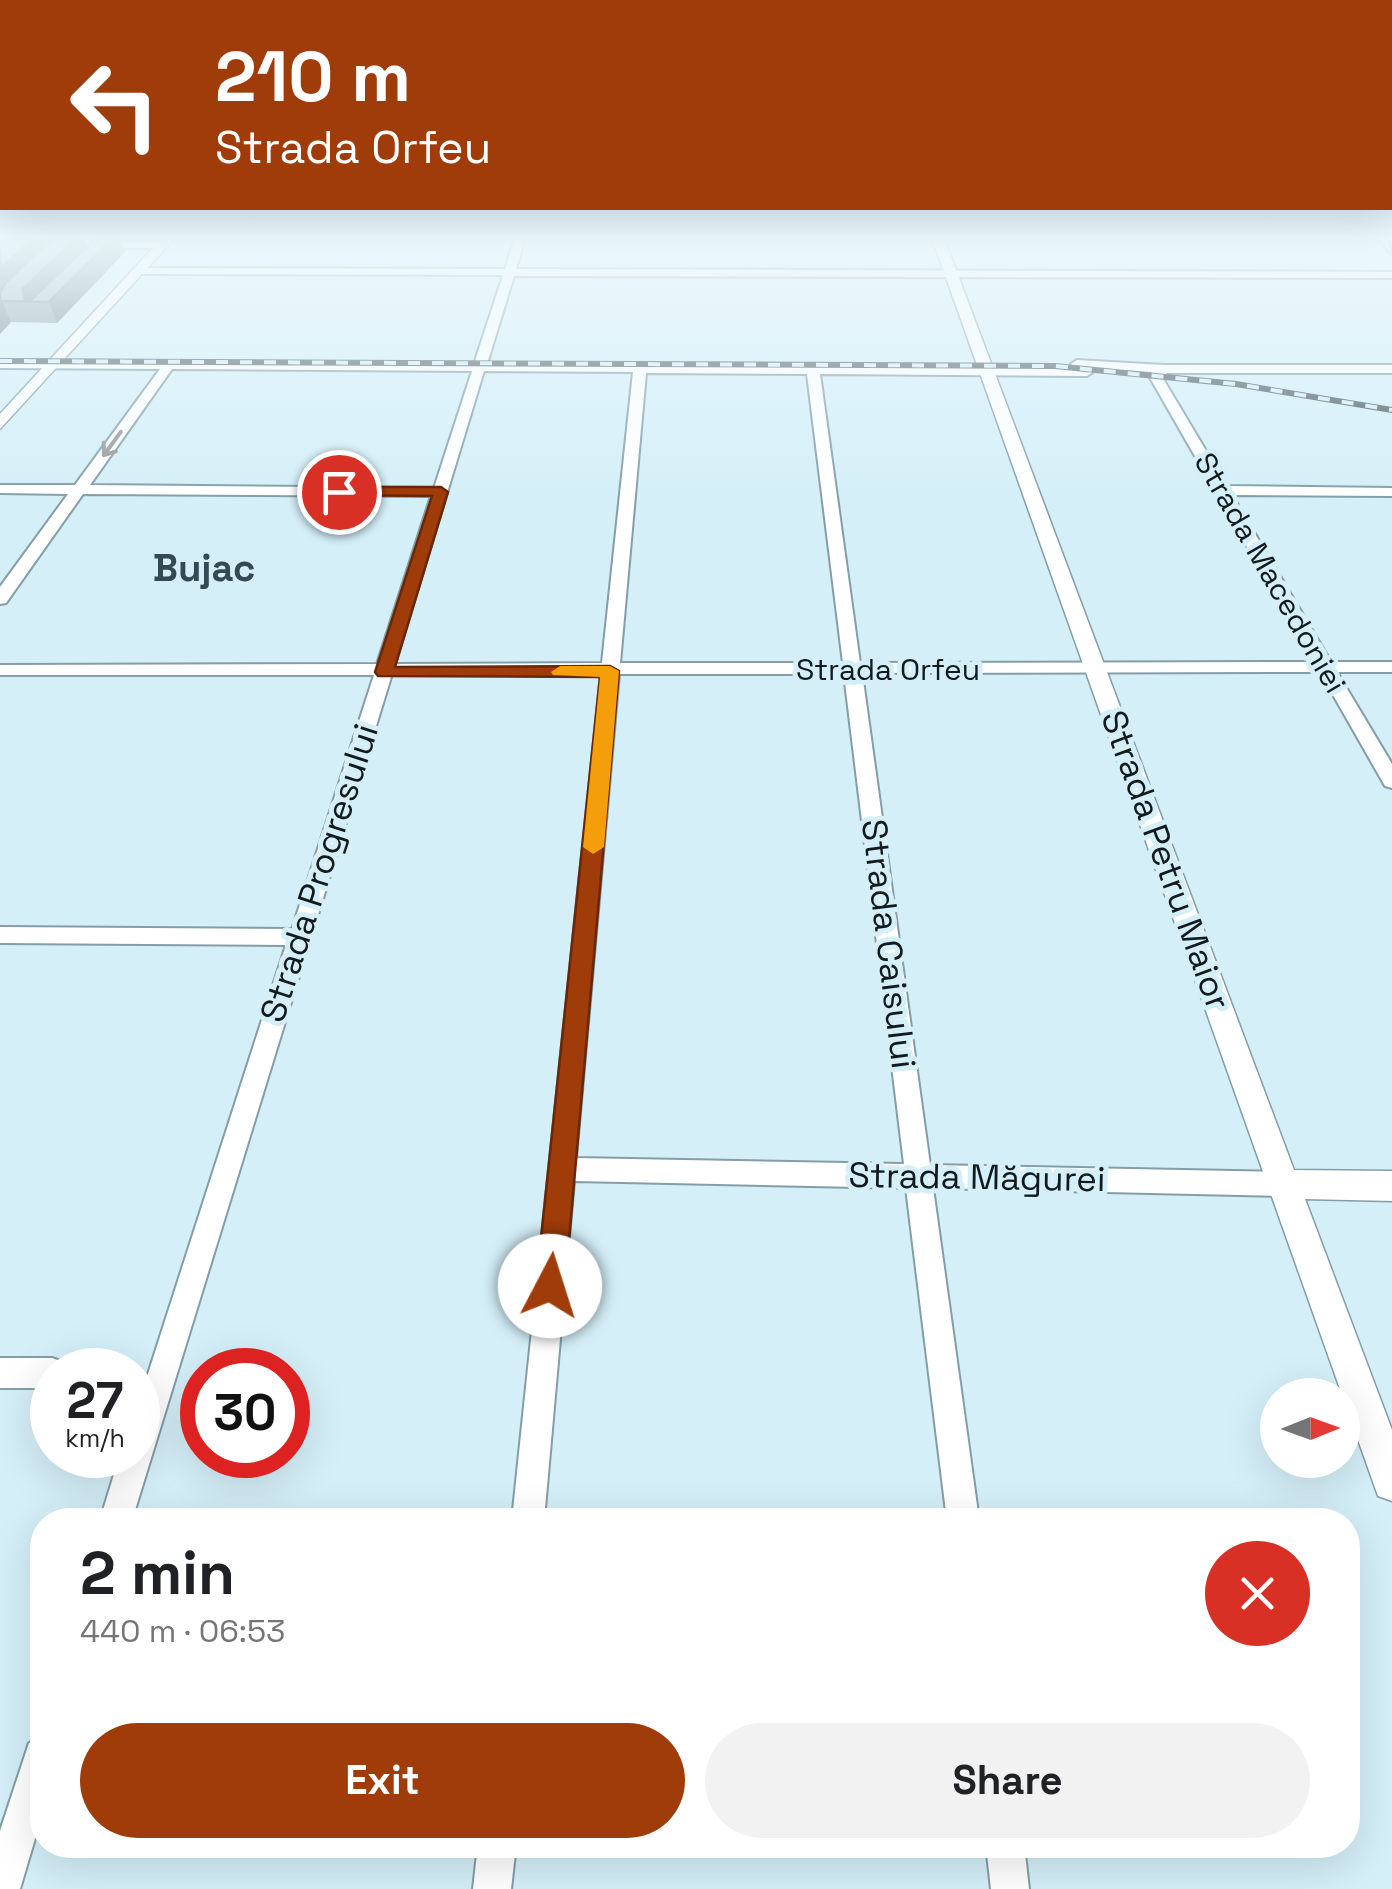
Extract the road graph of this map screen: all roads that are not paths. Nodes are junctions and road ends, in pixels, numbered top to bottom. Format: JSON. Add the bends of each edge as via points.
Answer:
{"nodes":[{"id":1,"x":90,"y":326,"type":"edge"},
{"id":2,"x":493,"y":326,"type":"edge"},
{"id":3,"x":969,"y":326,"type":"edge"},
{"id":4,"x":0,"y":364,"type":"edge"},
{"id":5,"x":55,"y":364,"type":"junction"},
{"id":6,"x":169,"y":365,"type":"junction"},
{"id":7,"x":481,"y":367,"type":"junction"},
{"id":8,"x":640,"y":368,"type":"junction"},
{"id":9,"x":813,"y":368,"type":"junction"},
{"id":10,"x":985,"y":369,"type":"junction"},
{"id":11,"x":1164,"y":369,"type":"junction"},
{"id":12,"x":1392,"y":370,"type":"edge"},
{"id":13,"x":0,"y":424,"type":"edge"},
{"id":14,"x":0,"y":489,"type":"edge"},
{"id":15,"x":79,"y":490,"type":"junction"},
{"id":16,"x":1220,"y":490,"type":"junction"},
{"id":17,"x":441,"y":492,"type":"junction"},
{"id":18,"x":1392,"y":492,"type":"edge"},
{"id":19,"x":0,"y":599,"type":"edge"},
{"id":20,"x":1325,"y":667,"type":"junction"},
{"id":21,"x":1392,"y":667,"type":"edge"},
{"id":22,"x":1096,"y":668,"type":"junction"},
{"id":23,"x":0,"y":670,"type":"edge"},
{"id":24,"x":610,"y":671,"type":"junction"},
{"id":25,"x":854,"y":671,"type":"junction"},
{"id":26,"x":384,"y":672,"type":"junction"},
{"id":27,"x":1392,"y":781,"type":"edge"},
{"id":28,"x":0,"y":935,"type":"edge"},
{"id":29,"x":297,"y":937,"type":"junction"},
{"id":30,"x":562,"y":1169,"type":"junction"},
{"id":31,"x":918,"y":1176,"type":"junction"},
{"id":32,"x":1284,"y":1184,"type":"junction"},
{"id":33,"x":1392,"y":1186,"type":"edge"},
{"id":34,"x":159,"y":1348,"type":"edge"},
{"id":35,"x":0,"y":1373,"type":"edge"},
{"id":36,"x":30,"y":1374,"type":"edge"},
{"id":37,"x":129,"y":1478,"type":"edge"},
{"id":38,"x":1392,"y":1482,"type":"edge"},
{"id":39,"x":120,"y":1508,"type":"edge"},
{"id":40,"x":529,"y":1508,"type":"edge"},
{"id":41,"x":960,"y":1508,"type":"edge"},
{"id":42,"x":30,"y":1795,"type":"edge"},
{"id":43,"x":496,"y":1858,"type":"edge"},
{"id":44,"x":1006,"y":1858,"type":"edge"},
{"id":45,"x":1,"y":1889,"type":"edge"},
{"id":46,"x":492,"y":1889,"type":"edge"},
{"id":47,"x":1010,"y":1889,"type":"edge"}],
"edges":[{"from":1,"to":5,"type":"street"},
{"from":2,"to":7,"type":"street","name":"Strada Progresului"},
{"from":3,"to":10,"type":"street","name":"Strada Petru Maior"},
{"from":4,"to":5,"type":"street"},
{"from":5,"to":6,"type":"street"},
{"from":5,"to":13,"type":"street"},
{"from":6,"to":7,"type":"street"},
{"from":6,"to":15,"type":"street","one_way":true},
{"from":7,"to":8,"type":"street"},
{"from":7,"to":17,"type":"street","name":"Strada Progresului"},
{"from":8,"to":9,"type":"street"},
{"from":8,"to":24,"type":"street"},
{"from":9,"to":10,"type":"street"},
{"from":9,"to":25,"type":"street","name":"Strada Caisului"},
{"from":10,"to":11,"type":"street"},
{"from":10,"to":22,"type":"street","name":"Strada Petru Maior"},
{"from":11,"to":12,"type":"street"},
{"from":11,"to":16,"type":"street","name":"Strada Macedoniei","via":[[1155,376]]},
{"from":14,"to":15,"type":"street"},
{"from":15,"to":17,"type":"street"},
{"from":15,"to":19,"type":"street"},
{"from":16,"to":18,"type":"street"},
{"from":16,"to":20,"type":"street","name":"Strada Macedoniei"},
{"from":17,"to":26,"type":"street","name":"Strada Progresului"},
{"from":20,"to":21,"type":"street","name":"Strada Orfeu"},
{"from":20,"to":22,"type":"street","name":"Strada Orfeu"},
{"from":20,"to":27,"type":"street","name":"Strada Macedoniei"},
{"from":22,"to":25,"type":"street","name":"Strada Orfeu"},
{"from":22,"to":32,"type":"street","name":"Strada Petru Maior"},
{"from":23,"to":26,"type":"street","name":"Strada Orfeu"},
{"from":24,"to":25,"type":"street","name":"Strada Orfeu"},
{"from":24,"to":26,"type":"street","name":"Strada Orfeu"},
{"from":24,"to":30,"type":"street"},
{"from":25,"to":31,"type":"street","name":"Strada Caisului"},
{"from":26,"to":29,"type":"street","name":"Strada Progresului"},
{"from":28,"to":29,"type":"street"},
{"from":29,"to":34,"type":"street","name":"Strada Progresului"},
{"from":30,"to":31,"type":"street","name":"Strada Măgurei"},
{"from":30,"to":40,"type":"street"},
{"from":31,"to":32,"type":"street","name":"Strada Măgurei"},
{"from":31,"to":41,"type":"street","name":"Strada Caisului"},
{"from":32,"to":33,"type":"street","name":"Strada Măgurei"},
{"from":32,"to":38,"type":"street","name":"Strada Petru Maior"},
{"from":35,"to":36,"type":"street"},
{"from":37,"to":39,"type":"street","name":"Strada Progresului"},
{"from":42,"to":45,"type":"street"},
{"from":43,"to":46,"type":"street"},
{"from":44,"to":47,"type":"street"}]}
